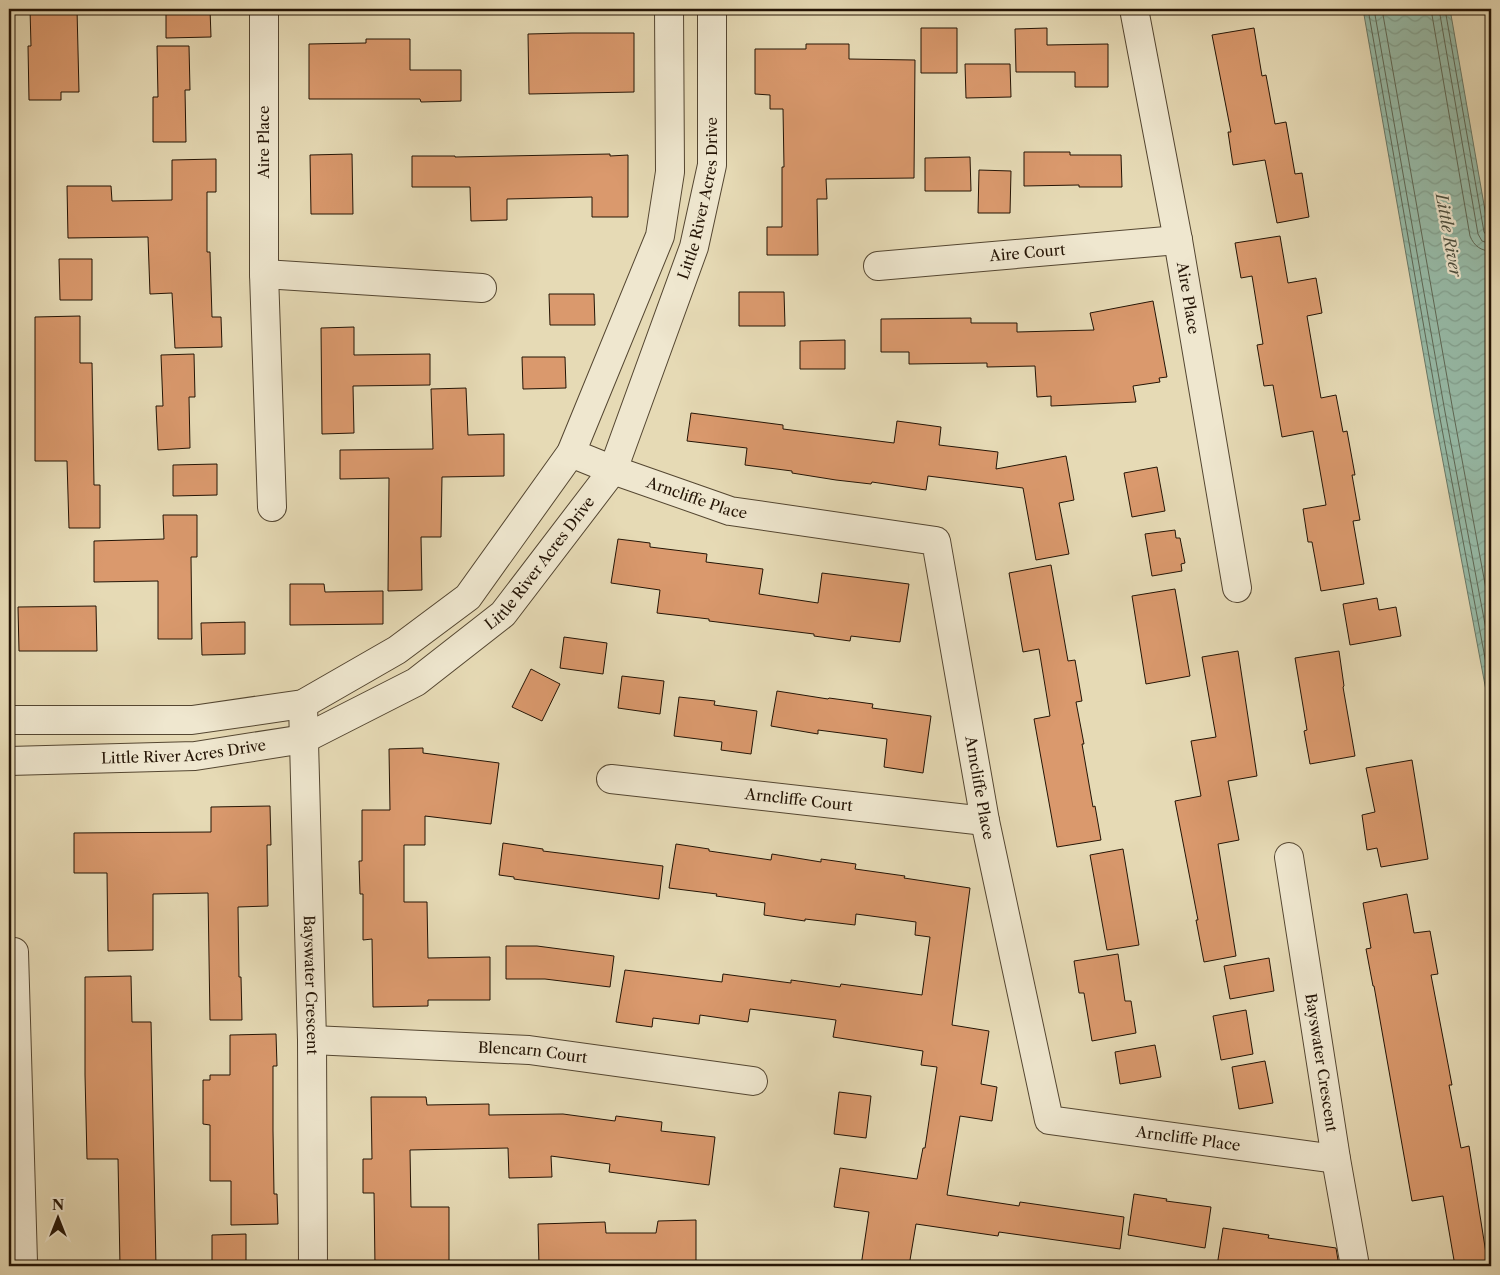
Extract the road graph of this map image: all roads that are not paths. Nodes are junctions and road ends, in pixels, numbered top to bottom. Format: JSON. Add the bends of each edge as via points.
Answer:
{"nodes":[{"id":1,"x":264,"y":9,"type":"edge"},
{"id":2,"x":669,"y":9,"type":"edge"},
{"id":3,"x":712,"y":9,"type":"edge"},
{"id":4,"x":1134,"y":9,"type":"edge"},
{"id":5,"x":1178,"y":240,"type":"junction"},
{"id":6,"x":878,"y":266,"type":"dead end"},
{"id":7,"x":264,"y":274,"type":"junction"},
{"id":8,"x":482,"y":288,"type":"dead end"},
{"id":9,"x":571,"y":453,"type":"junction"},
{"id":10,"x":613,"y":470,"type":"junction"},
{"id":11,"x":272,"y":507,"type":"dead end"},
{"id":12,"x":1237,"y":588,"type":"dead end"},
{"id":13,"x":303,"y":704,"type":"junction"},
{"id":14,"x":9,"y":720,"type":"edge"},
{"id":15,"x":304,"y":739,"type":"junction"},
{"id":16,"x":9,"y":761,"type":"edge"},
{"id":17,"x":610,"y":778,"type":"dead end"},
{"id":18,"x":986,"y":821,"type":"junction"},
{"id":19,"x":1289,"y":857,"type":"dead end"},
{"id":20,"x":14,"y":952,"type":"dead end"},
{"id":21,"x":312,"y":1040,"type":"junction"},
{"id":22,"x":753,"y":1082,"type":"dead end"},
{"id":23,"x":1336,"y":1159,"type":"junction"},
{"id":24,"x":9,"y":1261,"type":"edge"},
{"id":25,"x":313,"y":1266,"type":"edge"},
{"id":26,"x":1355,"y":1266,"type":"edge"}],
"edges":[{"from":1,"to":7,"type":"street","name":"Aire Place"},
{"from":2,"to":9,"type":"street","name":"Little River Acres Drive","via":[[670,172],[660,236]]},
{"from":3,"to":10,"type":"street","name":"Little River Acres Drive","via":[[712,165],[694,247]]},
{"from":4,"to":5,"type":"street","name":"Aire Place"},
{"from":5,"to":6,"type":"street","name":"Aire Court"},
{"from":5,"to":12,"type":"street","name":"Aire Place"},
{"from":7,"to":8,"type":"street"},
{"from":7,"to":11,"type":"street","name":"Aire Place"},
{"from":9,"to":10,"type":"street","name":"Arncliffe Place"},
{"from":9,"to":13,"type":"street","name":"Little River Acres Drive","via":[[468,596],[398,650]]},
{"from":10,"to":15,"type":"street","name":"Little River Acres Drive","via":[[503,614],[416,682]]},
{"from":10,"to":18,"type":"street","name":"Arncliffe Place","via":[[730,511],[936,541]]},
{"from":13,"to":14,"type":"street","name":"Little River Acres Drive","via":[[192,720]]},
{"from":13,"to":15,"type":"street","name":"Bayswater Crescent"},
{"from":15,"to":16,"type":"street","name":"Little River Acres Drive","via":[[195,756]]},
{"from":15,"to":21,"type":"street","name":"Bayswater Crescent"},
{"from":17,"to":18,"type":"street","name":"Arncliffe Court"},
{"from":18,"to":23,"type":"street","name":"Arncliffe Place","via":[[1049,1120]]},
{"from":19,"to":23,"type":"street","name":"Bayswater Crescent"},
{"from":20,"to":24,"type":"street","via":[[23,1262]]},
{"from":21,"to":22,"type":"street","name":"Blencarn Court","via":[[529,1050]]},
{"from":21,"to":25,"type":"street","name":"Bayswater Crescent"},
{"from":23,"to":26,"type":"street","name":"Bayswater Crescent"}]}
